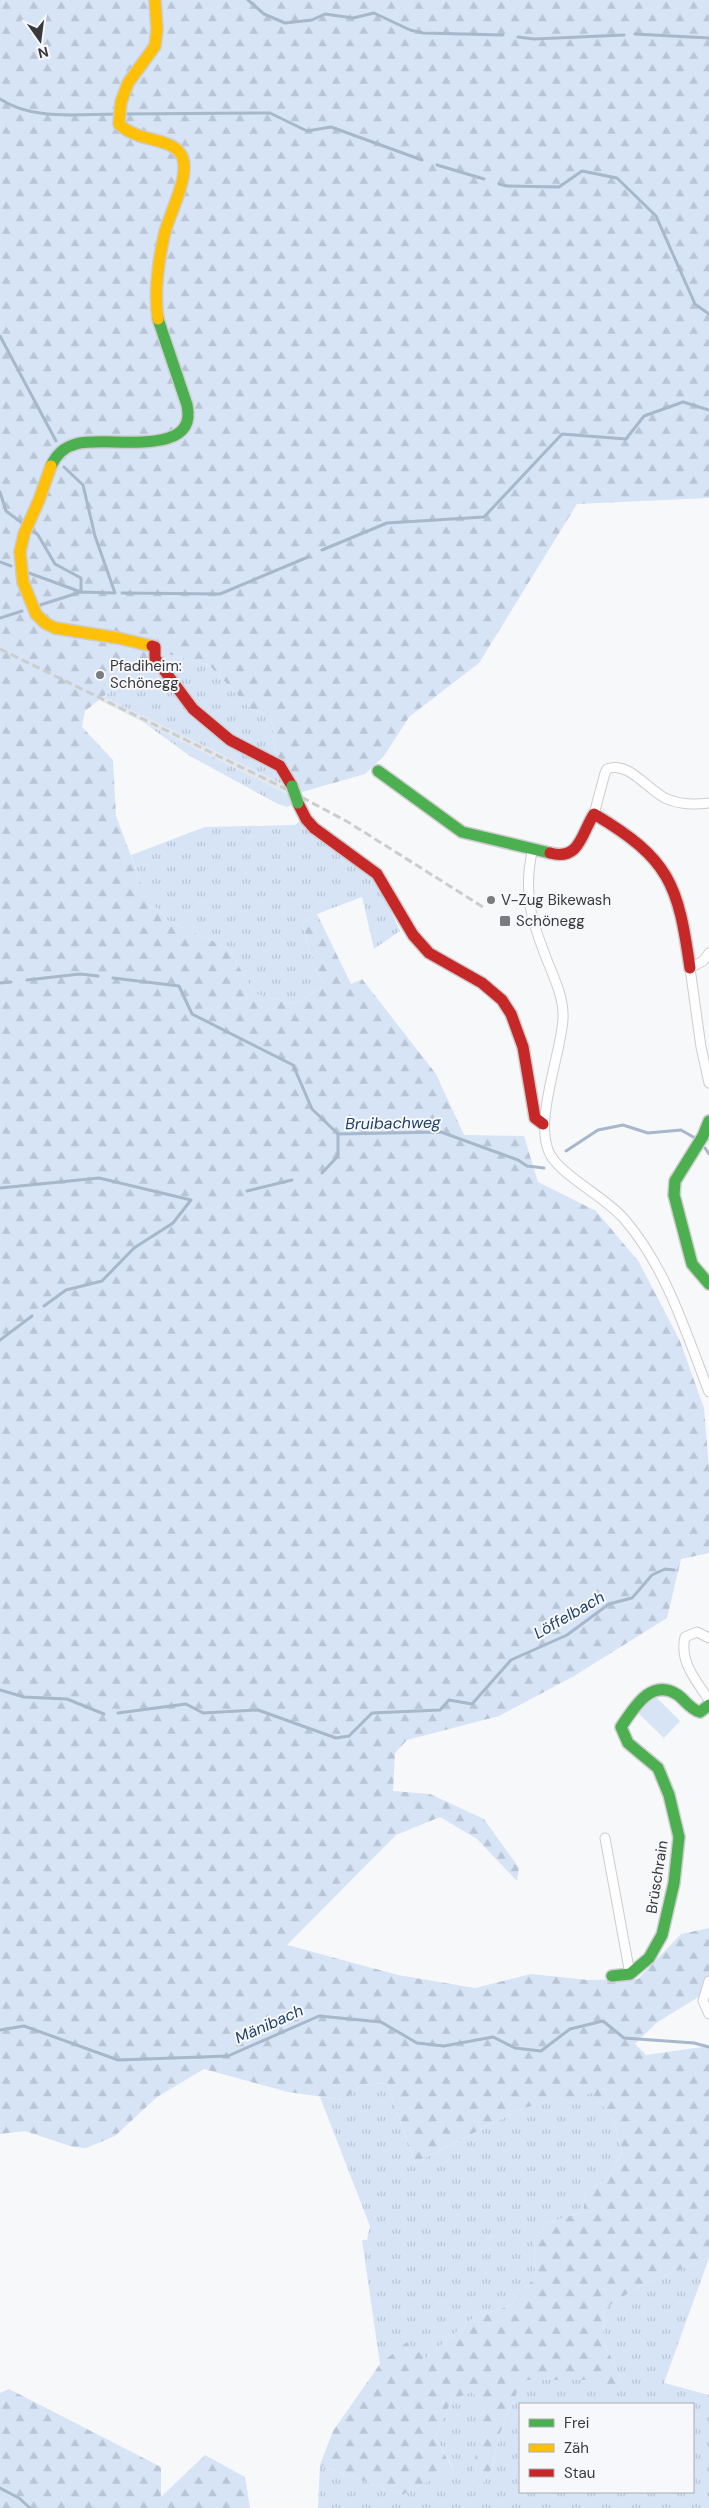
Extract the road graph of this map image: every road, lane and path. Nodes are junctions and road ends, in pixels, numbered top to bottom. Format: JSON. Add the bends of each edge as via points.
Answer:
{"nodes":[{"id":1,"x":155,"y":0,"type":"edge"},
{"id":2,"x":378,"y":771,"type":"dead end"},
{"id":3,"x":709,"y":803,"type":"edge"},
{"id":4,"x":594,"y":814,"type":"junction"},
{"id":5,"x":533,"y":848,"type":"junction"},
{"id":6,"x":709,"y":953,"type":"edge"},
{"id":7,"x":690,"y":968,"type":"junction"},
{"id":8,"x":709,"y":1081,"type":"edge"},
{"id":9,"x":709,"y":1121,"type":"edge"},
{"id":10,"x":543,"y":1124,"type":"junction"},
{"id":11,"x":706,"y":1137,"type":"edge"},
{"id":12,"x":709,"y":1284,"type":"edge"},
{"id":13,"x":709,"y":1392,"type":"edge"},
{"id":14,"x":709,"y":1638,"type":"edge"},
{"id":15,"x":709,"y":1700,"type":"edge"},
{"id":16,"x":709,"y":1705,"type":"edge"},
{"id":17,"x":605,"y":1838,"type":"dead end"},
{"id":18,"x":630,"y":1974,"type":"junction"},
{"id":19,"x":612,"y":1976,"type":"dead end"},
{"id":20,"x":709,"y":1981,"type":"edge"},
{"id":21,"x":709,"y":2014,"type":"edge"}],
"edges":[{"from":1,"to":10,"type":"street","bridge":true,"via":[[158,36],[155,49],[124,87],[118,124],[125,133],[134,137],[172,146],[184,165],[166,228],[156,310],[187,404],[188,419],[178,434],[158,441],[92,441],[62,449],[53,459],[20,547],[20,570],[26,598],[34,614],[59,631],[115,637],[155,647],[155,658],[193,709],[230,740],[280,766],[306,820],[377,874],[406,925],[430,953],[490,988],[502,1000],[521,1041],[535,1118]]},
{"from":2,"to":5,"type":"street","via":[[462,832]]},
{"from":3,"to":4,"type":"street","via":[[670,801],[629,771],[616,766],[608,768],[605,773]]},
{"from":4,"to":5,"type":"street","via":[[577,849],[569,856]]},
{"from":4,"to":7,"type":"street","via":[[649,851],[665,876],[680,906]]},
{"from":5,"to":10,"type":"street","via":[[528,870],[530,912],[560,992],[563,1018]]},
{"from":6,"to":7,"type":"street","via":[[703,961]]},
{"from":7,"to":8,"type":"street"},
{"from":9,"to":11,"type":"street"},
{"from":10,"to":13,"type":"street","via":[[551,1156],[624,1218],[641,1240],[668,1290]]},
{"from":11,"to":12,"type":"street","via":[[675,1181],[674,1195],[692,1264]]},
{"from":14,"to":15,"type":"street","via":[[697,1632],[685,1637],[682,1650]]},
{"from":16,"to":18,"type":"street","name":"Brüschrain","via":[[700,1712],[692,1710],[667,1689],[655,1689],[645,1695],[621,1727],[628,1742],[658,1768],[670,1795],[679,1837],[674,1883],[662,1935],[649,1958]]},
{"from":17,"to":18,"type":"street"},
{"from":18,"to":19,"type":"street"},
{"from":20,"to":21,"type":"street","via":[[703,2001]]}]}
